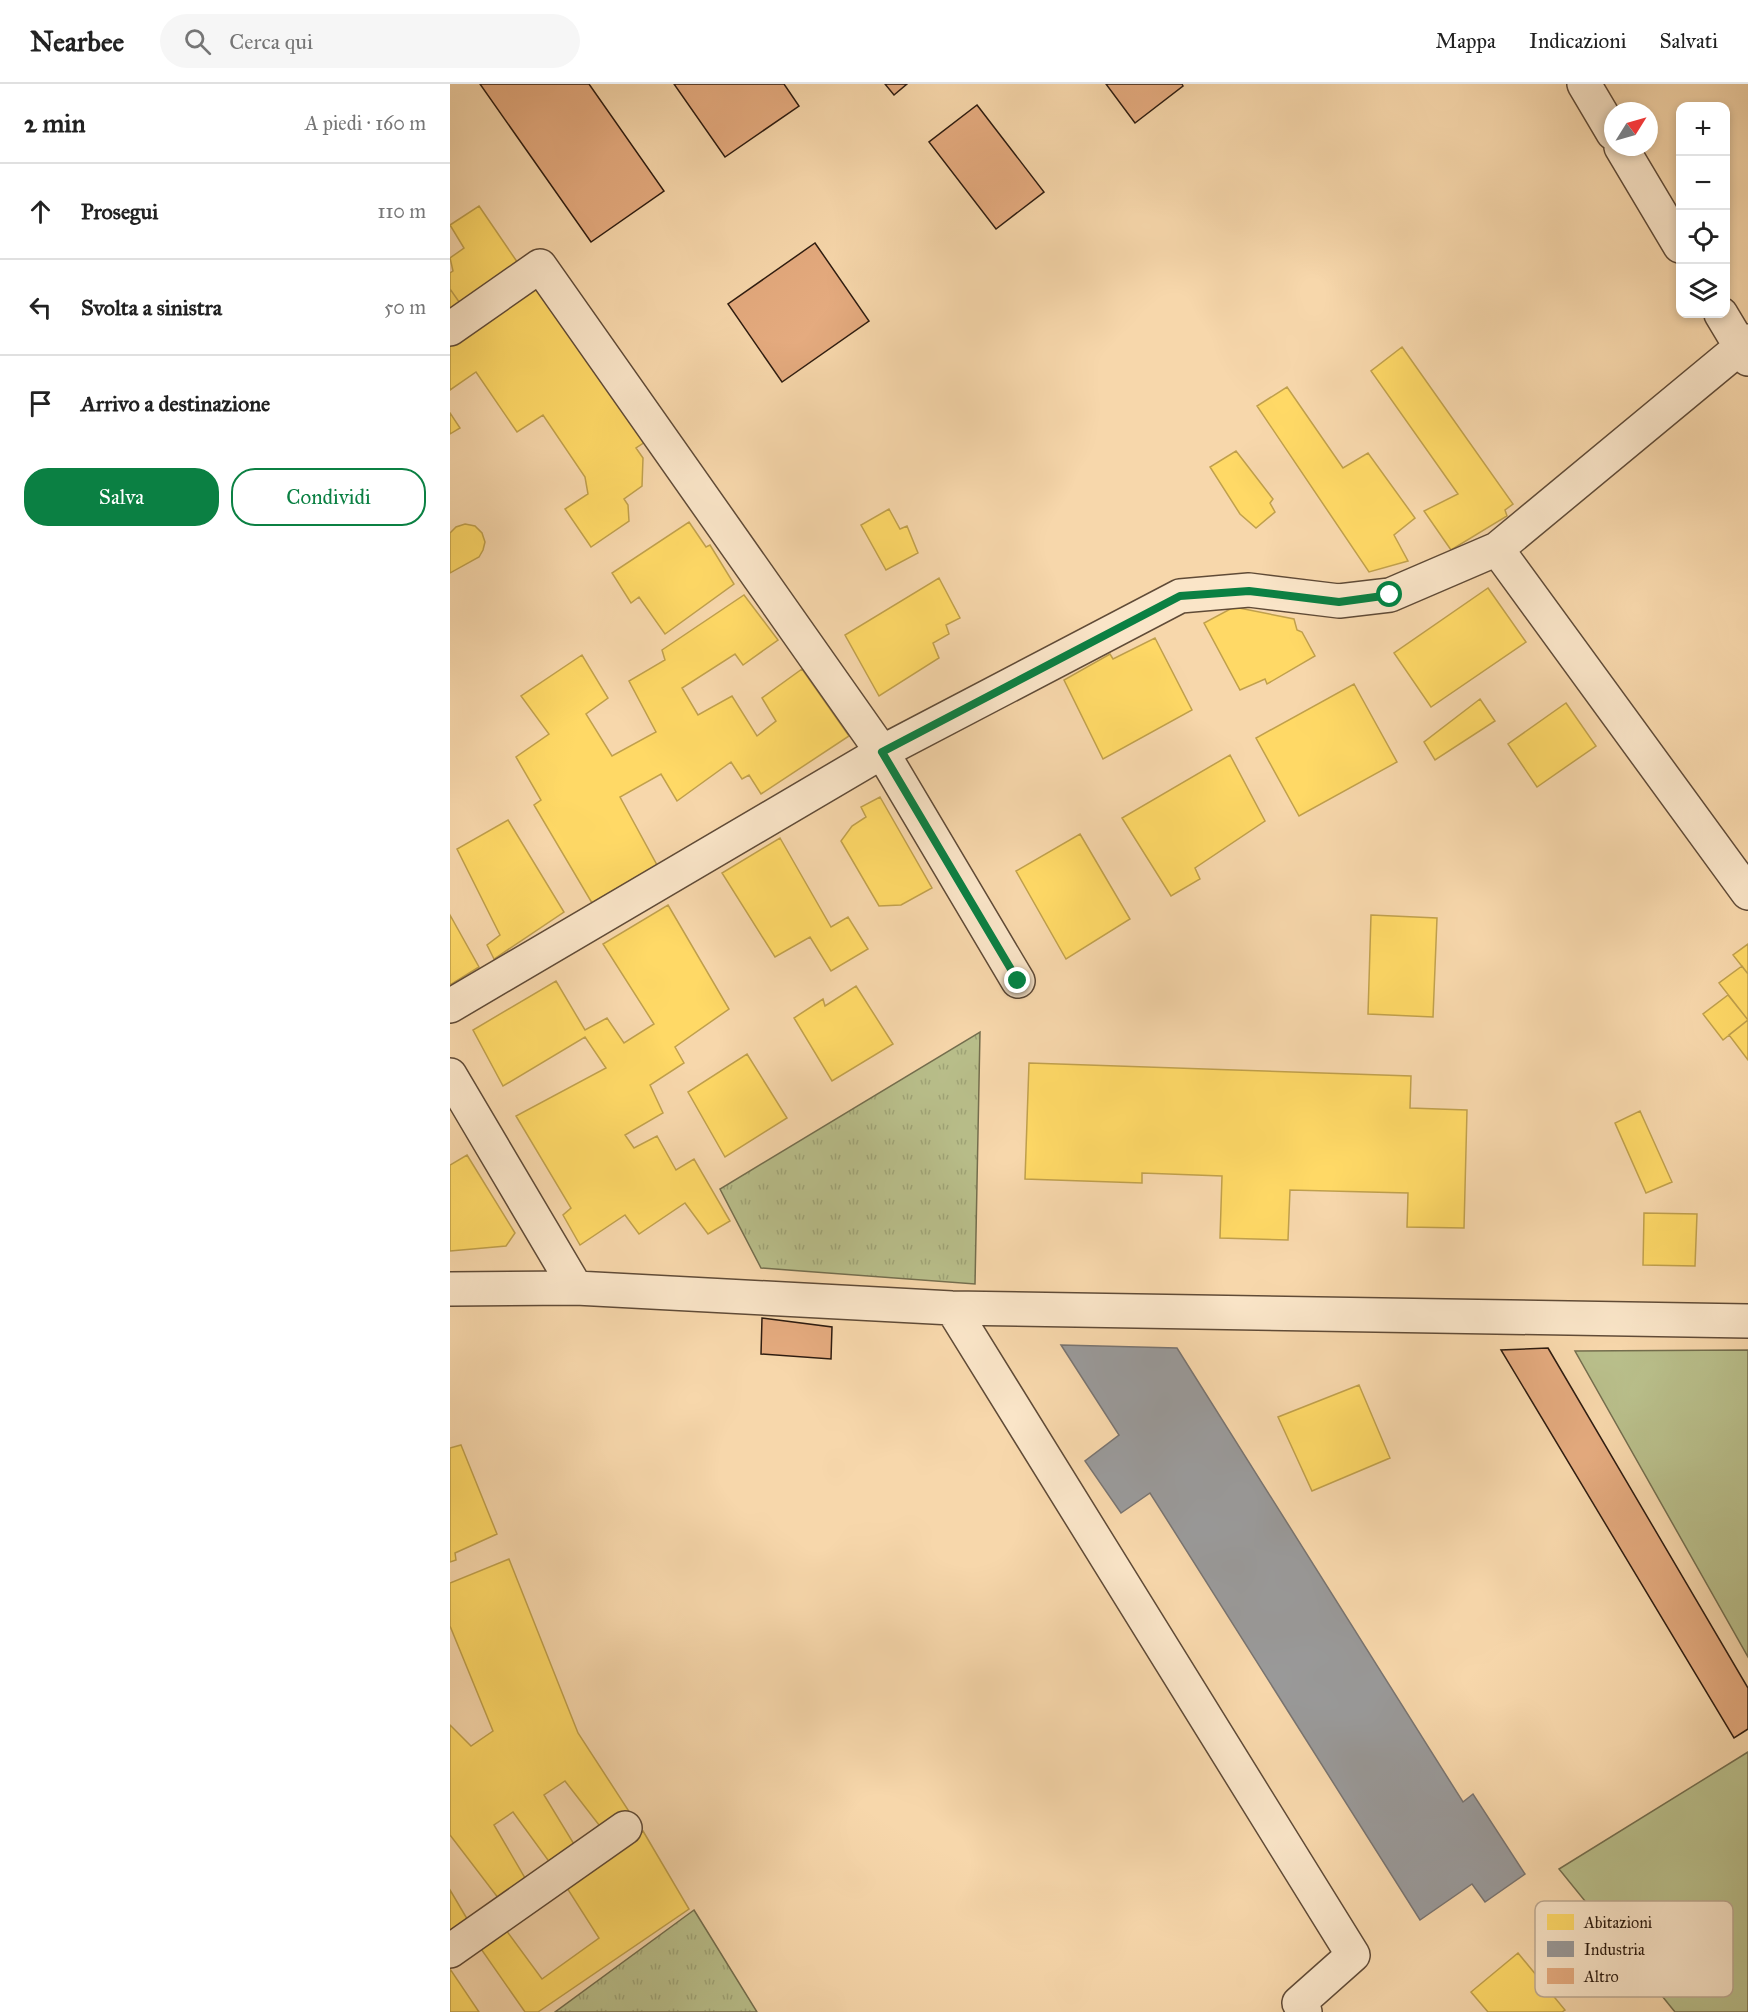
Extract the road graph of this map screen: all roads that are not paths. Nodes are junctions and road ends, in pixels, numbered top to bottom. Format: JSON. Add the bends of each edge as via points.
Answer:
{"nodes":[{"id":1,"x":1584,"y":84,"type":"edge"},
{"id":2,"x":1604,"y":118,"type":"edge"},
{"id":3,"x":1626,"y":156,"type":"edge"},
{"id":4,"x":1676,"y":239,"type":"edge"},
{"id":5,"x":1724,"y":318,"type":"edge"},
{"id":6,"x":450,"y":329,"type":"edge"},
{"id":7,"x":1746,"y":349,"type":"edge"},
{"id":8,"x":1497,"y":549,"type":"junction"},
{"id":9,"x":882,"y":752,"type":"junction"},
{"id":10,"x":1748,"y":893,"type":"edge"},
{"id":11,"x":1018,"y":981,"type":"dead end"},
{"id":12,"x":450,"y":1005,"type":"edge"},
{"id":13,"x":450,"y":1075,"type":"edge"},
{"id":14,"x":576,"y":1288,"type":"junction"},
{"id":15,"x":450,"y":1289,"type":"edge"},
{"id":16,"x":952,"y":1308,"type":"junction"},
{"id":17,"x":1748,"y":1321,"type":"edge"},
{"id":18,"x":625,"y":1828,"type":"dead end"},
{"id":19,"x":450,"y":1951,"type":"edge"},
{"id":20,"x":1305,"y":2012,"type":"edge"}],
"edges":[{"from":1,"to":2,"type":"street"},
{"from":3,"to":4,"type":"street"},
{"from":5,"to":7,"type":"street"},
{"from":6,"to":9,"type":"street","via":[[540,266]]},
{"from":7,"to":8,"type":"street"},
{"from":8,"to":9,"type":"street","via":[[1390,595],[1339,602],[1249,591],[1180,596]]},
{"from":8,"to":10,"type":"street"},
{"from":9,"to":11,"type":"street"},
{"from":9,"to":12,"type":"street"},
{"from":13,"to":14,"type":"street"},
{"from":14,"to":15,"type":"street"},
{"from":14,"to":16,"type":"street"},
{"from":16,"to":17,"type":"street"},
{"from":16,"to":20,"type":"street","via":[[1353,1955],[1299,2003]]},
{"from":18,"to":19,"type":"street"}]}
